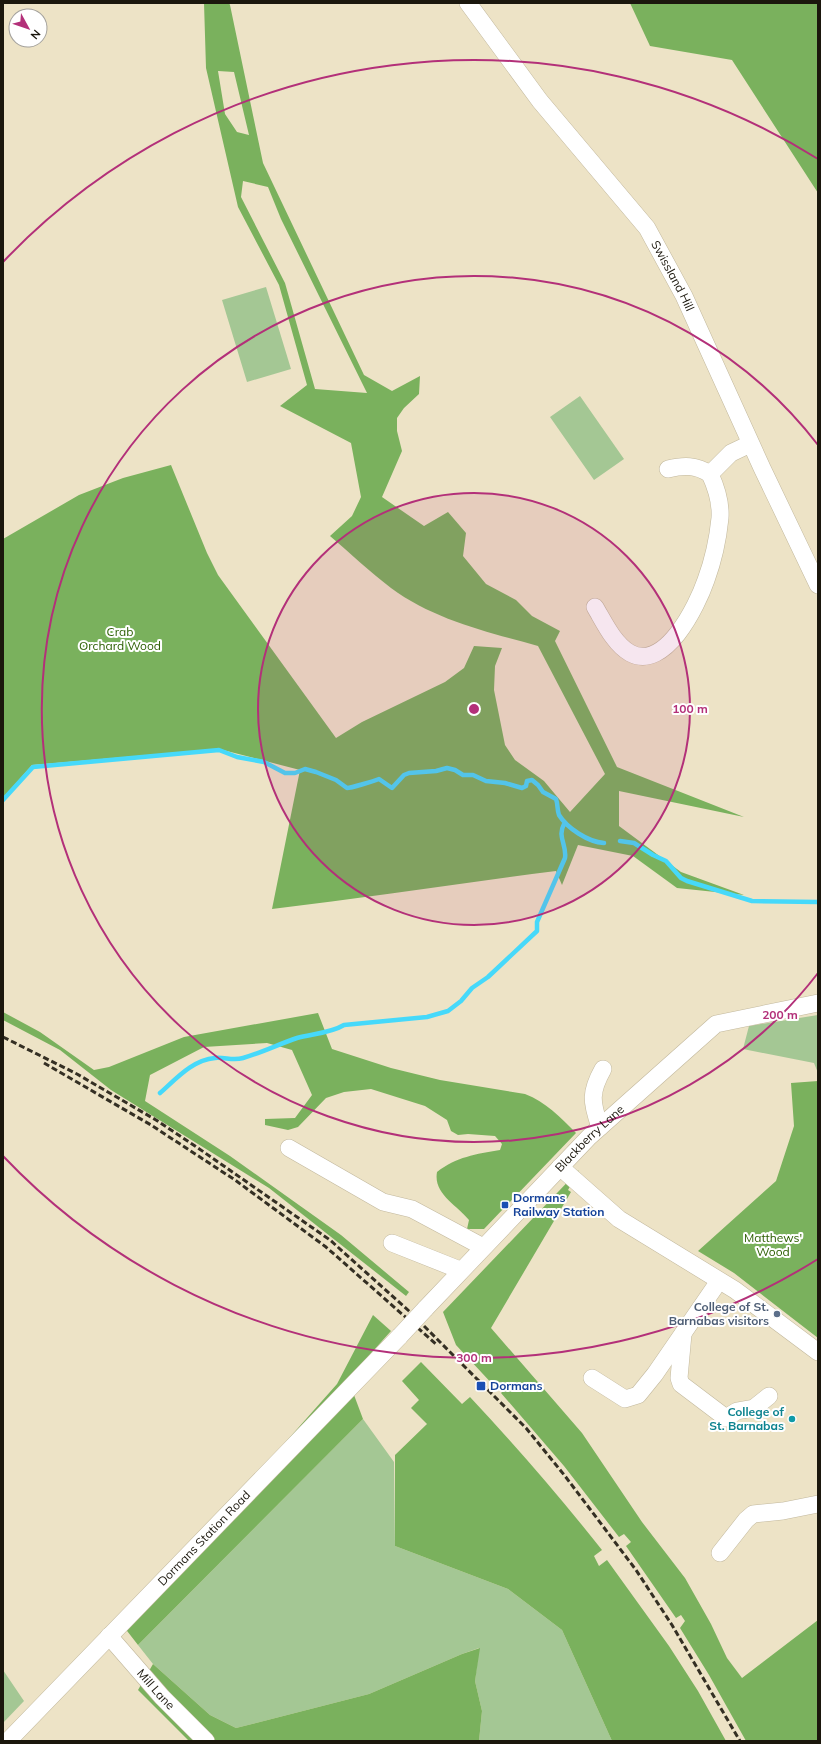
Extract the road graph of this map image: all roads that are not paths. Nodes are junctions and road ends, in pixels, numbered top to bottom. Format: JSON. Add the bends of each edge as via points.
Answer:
{"nodes":[{"id":1,"x":468,"y":3,"type":"edge"},
{"id":2,"x":750,"y":444,"type":"junction"},
{"id":3,"x":668,"y":470,"type":"dead end"},
{"id":4,"x":710,"y":474,"type":"junction"},
{"id":5,"x":818,"y":585,"type":"edge"},
{"id":6,"x":595,"y":607,"type":"dead end"},
{"id":7,"x":818,"y":1003,"type":"edge"},
{"id":8,"x":603,"y":1069,"type":"dead end"},
{"id":9,"x":600,"y":1127,"type":"junction"},
{"id":10,"x":289,"y":1148,"type":"dead end"},
{"id":11,"x":560,"y":1167,"type":"junction"},
{"id":12,"x":392,"y":1243,"type":"dead end"},
{"id":13,"x":483,"y":1247,"type":"junction"},
{"id":14,"x":460,"y":1270,"type":"junction"},
{"id":15,"x":719,"y":1280,"type":"junction"},
{"id":16,"x":683,"y":1334,"type":"junction"},
{"id":17,"x":400,"y":1336,"type":"joint"},
{"id":18,"x":818,"y":1352,"type":"edge"},
{"id":19,"x":592,"y":1378,"type":"dead end"},
{"id":20,"x":769,"y":1396,"type":"dead end"},
{"id":21,"x":818,"y":1504,"type":"edge"},
{"id":22,"x":720,"y":1552,"type":"dead end"},
{"id":23,"x":109,"y":1636,"type":"junction"},
{"id":24,"x":8,"y":1741,"type":"edge"},
{"id":25,"x":206,"y":1741,"type":"edge"}],
"edges":[{"from":1,"to":2,"type":"street","name":"Swissland Hill","via":[[540,101],[647,228],[684,296]]},
{"from":2,"to":4,"type":"street","via":[[731,453]]},
{"from":2,"to":5,"type":"street","name":"Swissland Hill"},
{"from":3,"to":4,"type":"street","via":[[682,465],[699,468]]},
{"from":4,"to":6,"type":"street","via":[[716,486],[720,516],[716,544],[706,580],[688,619],[669,644],[648,657],[629,652],[620,644]]},
{"from":7,"to":9,"type":"street","name":"Blackberry Lane","via":[[716,1024]]},
{"from":8,"to":9,"type":"street","via":[[596,1083],[592,1102]]},
{"from":9,"to":11,"type":"street","name":"Blackberry Lane"},
{"from":10,"to":13,"type":"street","via":[[383,1202],[412,1208]]},
{"from":11,"to":13,"type":"street","name":"Blackberry Lane"},
{"from":11,"to":15,"type":"street","via":[[619,1219]]},
{"from":12,"to":14,"type":"street"},
{"from":13,"to":14,"type":"street","name":"Blackberry Lane"},
{"from":14,"to":17,"type":"street","name":"Blackberry Lane","bridge":true},
{"from":15,"to":16,"type":"street"},
{"from":15,"to":18,"type":"street"},
{"from":16,"to":19,"type":"street","via":[[638,1395],[625,1399]]},
{"from":16,"to":20,"type":"street","via":[[680,1384],[712,1409],[726,1418],[737,1411],[754,1408]]},
{"from":17,"to":23,"type":"street","name":"Dormans Station Road"},
{"from":21,"to":22,"type":"street","via":[[753,1514]]},
{"from":23,"to":24,"type":"street","name":"Dormans Station Road"},
{"from":23,"to":25,"type":"street","name":"Mill Lane","via":[[162,1697]]}]}
